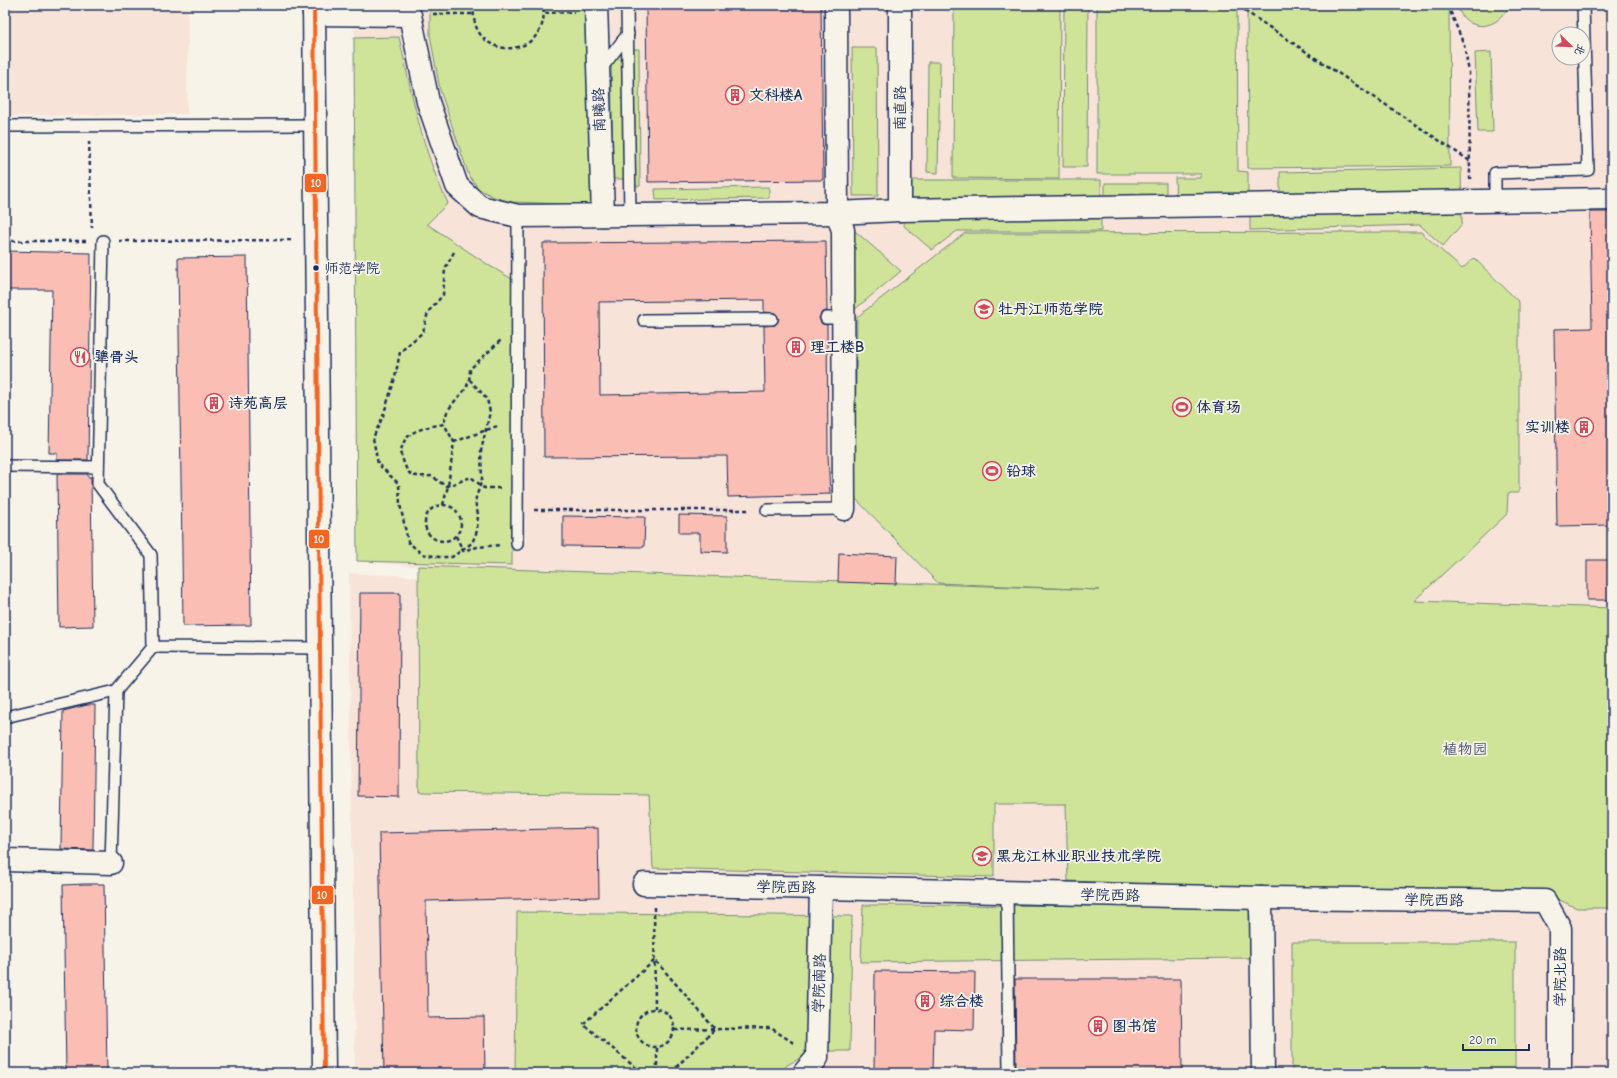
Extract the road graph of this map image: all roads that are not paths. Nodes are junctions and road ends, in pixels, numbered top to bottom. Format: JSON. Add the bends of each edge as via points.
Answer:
{"nodes":[{"id":1,"x":627,"y":5,"type":"edge"},
{"id":2,"x":836,"y":5,"type":"edge"},
{"id":3,"x":900,"y":5,"type":"edge"},
{"id":4,"x":1583,"y":5,"type":"edge"},
{"id":5,"x":596,"y":8,"type":"edge"},
{"id":6,"x":314,"y":10,"type":"edge"},
{"id":7,"x":410,"y":10,"type":"edge"},
{"id":8,"x":628,"y":34,"type":"junction"},
{"id":9,"x":598,"y":73,"type":"junction"},
{"id":10,"x":315,"y":125,"type":"junction"},
{"id":11,"x":5,"y":126,"type":"edge"},
{"id":12,"x":1612,"y":199,"type":"edge"},
{"id":13,"x":1495,"y":201,"type":"junction"},
{"id":14,"x":900,"y":210,"type":"junction"},
{"id":15,"x":837,"y":213,"type":"junction"},
{"id":16,"x":603,"y":215,"type":"junction"},
{"id":17,"x":630,"y":215,"type":"junction"},
{"id":18,"x":518,"y":216,"type":"junction"},
{"id":19,"x":97,"y":241,"type":"road end"},
{"id":20,"x":772,"y":319,"type":"dead end"},
{"id":21,"x":644,"y":320,"type":"dead end"},
{"id":22,"x":5,"y":466,"type":"edge"},
{"id":23,"x":98,"y":467,"type":"junction"},
{"id":24,"x":844,"y":509,"type":"joint"},
{"id":25,"x":768,"y":510,"type":"road end"},
{"id":26,"x":517,"y":544,"type":"road end"},
{"id":27,"x":153,"y":647,"type":"junction"},
{"id":28,"x":320,"y":648,"type":"junction"},
{"id":29,"x":116,"y":691,"type":"junction"},
{"id":30,"x":5,"y":717,"type":"edge"},
{"id":31,"x":5,"y":860,"type":"edge"},
{"id":32,"x":110,"y":863,"type":"joint"},
{"id":33,"x":649,"y":884,"type":"road end"},
{"id":34,"x":821,"y":888,"type":"junction"},
{"id":35,"x":1007,"y":893,"type":"junction"},
{"id":36,"x":1261,"y":898,"type":"junction"},
{"id":37,"x":1560,"y":928,"type":"joint"},
{"id":38,"x":810,"y":1066,"type":"edge"},
{"id":39,"x":324,"y":1073,"type":"edge"},
{"id":40,"x":1009,"y":1073,"type":"edge"},
{"id":41,"x":1263,"y":1073,"type":"edge"},
{"id":42,"x":1560,"y":1073,"type":"edge"}],
"edges":[{"from":1,"to":8,"type":"lane"},
{"from":2,"to":15,"type":"street"},
{"from":3,"to":14,"type":"street","name":"南直路"},
{"from":4,"to":13,"type":"lane","via":[[1588,170],[1496,173]]},
{"from":5,"to":9,"type":"street","name":"南曦路"},
{"from":6,"to":7,"type":"street"},
{"from":6,"to":10,"type":"street"},
{"from":7,"to":18,"type":"street","via":[[428,102],[457,186],[480,207]]},
{"from":8,"to":9,"type":"lane"},
{"from":8,"to":17,"type":"lane"},
{"from":9,"to":16,"type":"street","name":"南曦路"},
{"from":10,"to":11,"type":"lane"},
{"from":10,"to":28,"type":"street"},
{"from":12,"to":13,"type":"street"},
{"from":13,"to":14,"type":"street"},
{"from":14,"to":15,"type":"street"},
{"from":15,"to":17,"type":"street"},
{"from":15,"to":24,"type":"street","via":[[843,230],[835,318]]},
{"from":16,"to":17,"type":"street"},
{"from":16,"to":18,"type":"street"},
{"from":18,"to":26,"type":"lane"},
{"from":19,"to":23,"type":"lane"},
{"from":20,"to":21,"type":"lane"},
{"from":22,"to":23,"type":"lane"},
{"from":23,"to":27,"type":"lane","via":[[98,484],[151,555]]},
{"from":24,"to":25,"type":"lane"},
{"from":27,"to":28,"type":"lane"},
{"from":27,"to":29,"type":"lane"},
{"from":28,"to":39,"type":"street"},
{"from":29,"to":30,"type":"lane"},
{"from":29,"to":32,"type":"lane"},
{"from":31,"to":32,"type":"street"},
{"from":33,"to":34,"type":"street","name":"学院西路"},
{"from":34,"to":35,"type":"street","name":"学院西路"},
{"from":34,"to":38,"type":"street","name":"学院南路"},
{"from":35,"to":36,"type":"street","name":"学院西路"},
{"from":35,"to":40,"type":"lane"},
{"from":36,"to":37,"type":"street","name":"学院西路","via":[[1545,901]]},
{"from":36,"to":41,"type":"street"},
{"from":37,"to":42,"type":"street","name":"学院北路"}]}
